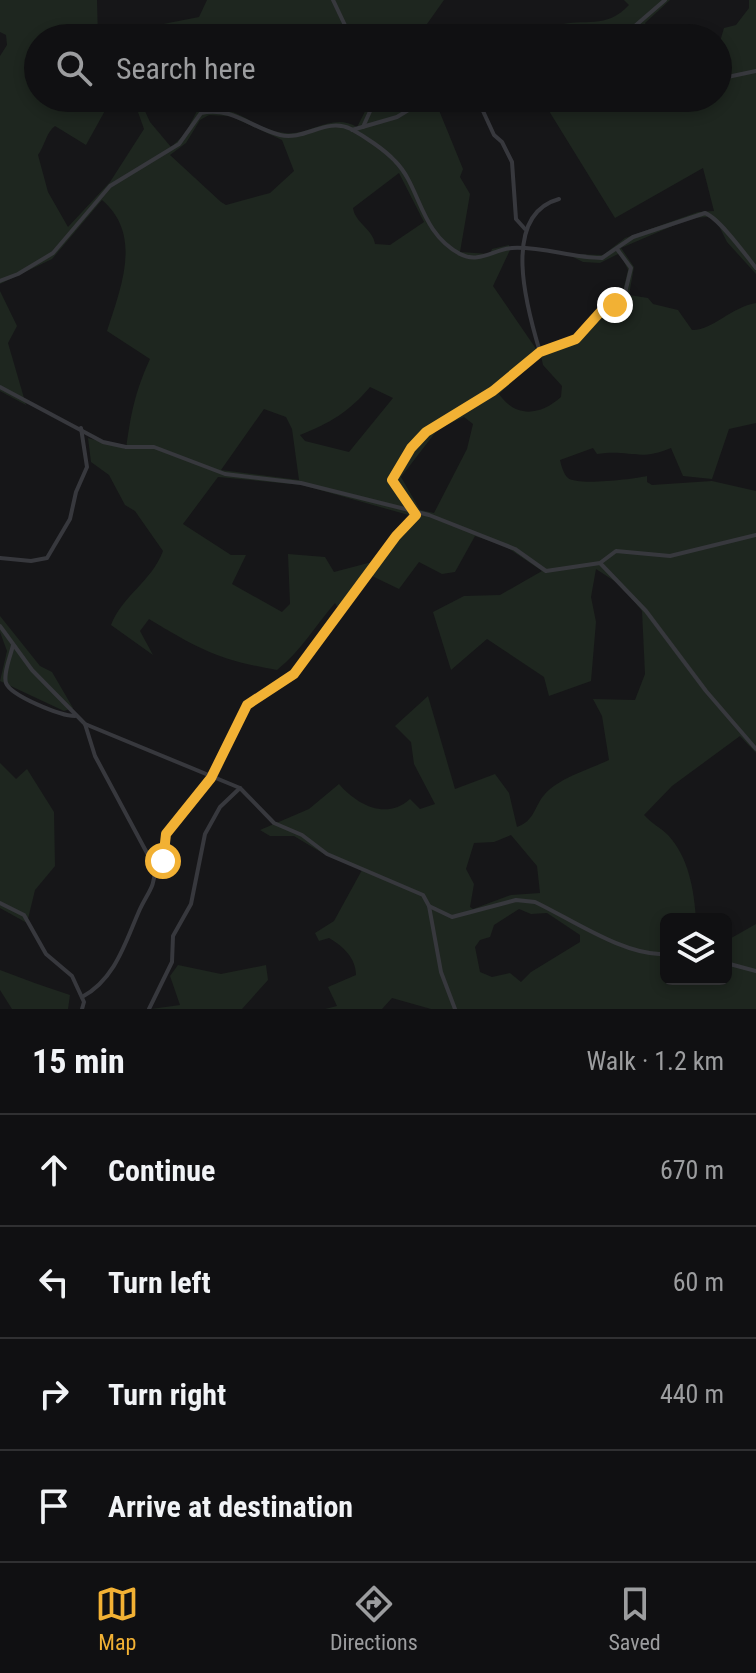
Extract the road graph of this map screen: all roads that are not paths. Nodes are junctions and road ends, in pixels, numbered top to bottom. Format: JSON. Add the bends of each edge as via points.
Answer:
{"nodes":[{"id":1,"x":333,"y":0,"type":"edge"},
{"id":2,"x":665,"y":0,"type":"edge"},
{"id":3,"x":344,"y":24,"type":"edge"},
{"id":4,"x":637,"y":24,"type":"edge"},
{"id":5,"x":756,"y":71,"type":"edge"},
{"id":6,"x":732,"y":76,"type":"edge"},
{"id":7,"x":368,"y":112,"type":"edge"},
{"id":8,"x":403,"y":112,"type":"edge"},
{"id":9,"x":483,"y":112,"type":"edge"},
{"id":10,"x":363,"y":127,"type":"junction"},
{"id":11,"x":352,"y":130,"type":"junction"},
{"id":12,"x":559,"y":199,"type":"dead end"},
{"id":13,"x":526,"y":230,"type":"junction"},
{"id":14,"x":617,"y":249,"type":"junction"},
{"id":15,"x":525,"y":250,"type":"junction"},
{"id":16,"x":756,"y":268,"type":"edge"},
{"id":17,"x":0,"y":281,"type":"edge"},
{"id":18,"x":540,"y":352,"type":"junction"},
{"id":19,"x":0,"y":387,"type":"edge"},
{"id":20,"x":81,"y":428,"type":"junction"},
{"id":21,"x":413,"y":512,"type":"junction"},
{"id":22,"x":756,"y":535,"type":"edge"},
{"id":23,"x":0,"y":558,"type":"edge"},
{"id":24,"x":600,"y":563,"type":"junction"},
{"id":25,"x":0,"y":626,"type":"edge"},
{"id":26,"x":14,"y":644,"type":"junction"},
{"id":27,"x":75,"y":716,"type":"junction"},
{"id":28,"x":85,"y":724,"type":"junction"},
{"id":29,"x":756,"y":749,"type":"edge"},
{"id":30,"x":211,"y":778,"type":"junction"},
{"id":31,"x":240,"y":788,"type":"junction"},
{"id":32,"x":155,"y":868,"type":"junction"},
{"id":33,"x":0,"y":903,"type":"edge"},
{"id":34,"x":429,"y":906,"type":"junction"},
{"id":35,"x":660,"y":954,"type":"edge"},
{"id":36,"x":732,"y":965,"type":"edge"},
{"id":37,"x":756,"y":971,"type":"edge"},
{"id":38,"x":82,"y":997,"type":"junction"},
{"id":39,"x":82,"y":1009,"type":"edge"},
{"id":40,"x":149,"y":1009,"type":"edge"},
{"id":41,"x":455,"y":1009,"type":"edge"}],
"edges":[{"from":1,"to":3,"type":"street"},
{"from":2,"to":4,"type":"street"},
{"from":5,"to":6,"type":"street"},
{"from":7,"to":10,"type":"street"},
{"from":8,"to":10,"type":"street"},
{"from":9,"to":13,"type":"street","via":[[512,162],[516,219]]},
{"from":10,"to":11,"type":"street"},
{"from":11,"to":15,"type":"street","via":[[397,162],[432,228],[459,253],[488,257],[500,249]]},
{"from":11,"to":17,"type":"street","via":[[324,125],[285,136],[232,113],[201,113],[179,144],[110,186],[53,253]]},
{"from":12,"to":13,"type":"street","via":[[534,212]]},
{"from":13,"to":15,"type":"street"},
{"from":14,"to":15,"type":"street","via":[[602,258]]},
{"from":14,"to":16,"type":"street","via":[[633,237],[705,213],[720,221]]},
{"from":14,"to":18,"type":"street","via":[[631,268],[624,297],[603,309],[576,339]]},
{"from":15,"to":18,"type":"street","via":[[527,311]]},
{"from":18,"to":21,"type":"street","via":[[411,448],[392,480]]},
{"from":19,"to":20,"type":"street"},
{"from":20,"to":21,"type":"street","via":[[103,442],[160,448],[225,474],[301,483]]},
{"from":20,"to":23,"type":"street","via":[[87,467],[70,519],[47,558]]},
{"from":21,"to":24,"type":"street","via":[[515,549],[546,571]]},
{"from":21,"to":30,"type":"street","via":[[416,515],[294,674],[247,705]]},
{"from":22,"to":24,"type":"street","via":[[670,556],[616,551]]},
{"from":24,"to":29,"type":"street","via":[[646,611]]},
{"from":25,"to":26,"type":"street"},
{"from":26,"to":27,"type":"street"},
{"from":26,"to":27,"type":"street","via":[[6,676],[11,690],[54,712]]},
{"from":27,"to":28,"type":"street"},
{"from":28,"to":30,"type":"street"},
{"from":28,"to":32,"type":"street","via":[[95,756]]},
{"from":30,"to":31,"type":"street"},
{"from":30,"to":32,"type":"street","via":[[166,834],[163,861]]},
{"from":31,"to":34,"type":"street","via":[[274,823],[327,854],[423,895]]},
{"from":31,"to":40,"type":"street","via":[[220,807],[205,834],[191,904],[173,936],[172,962]]},
{"from":32,"to":38,"type":"street","via":[[155,886],[118,960]]},
{"from":33,"to":38,"type":"street","via":[[24,915],[46,954],[72,976]]},
{"from":34,"to":35,"type":"street","via":[[452,917],[521,899],[634,949]]},
{"from":34,"to":41,"type":"street","via":[[441,972]]},
{"from":36,"to":37,"type":"street"},
{"from":38,"to":39,"type":"street"}]}
